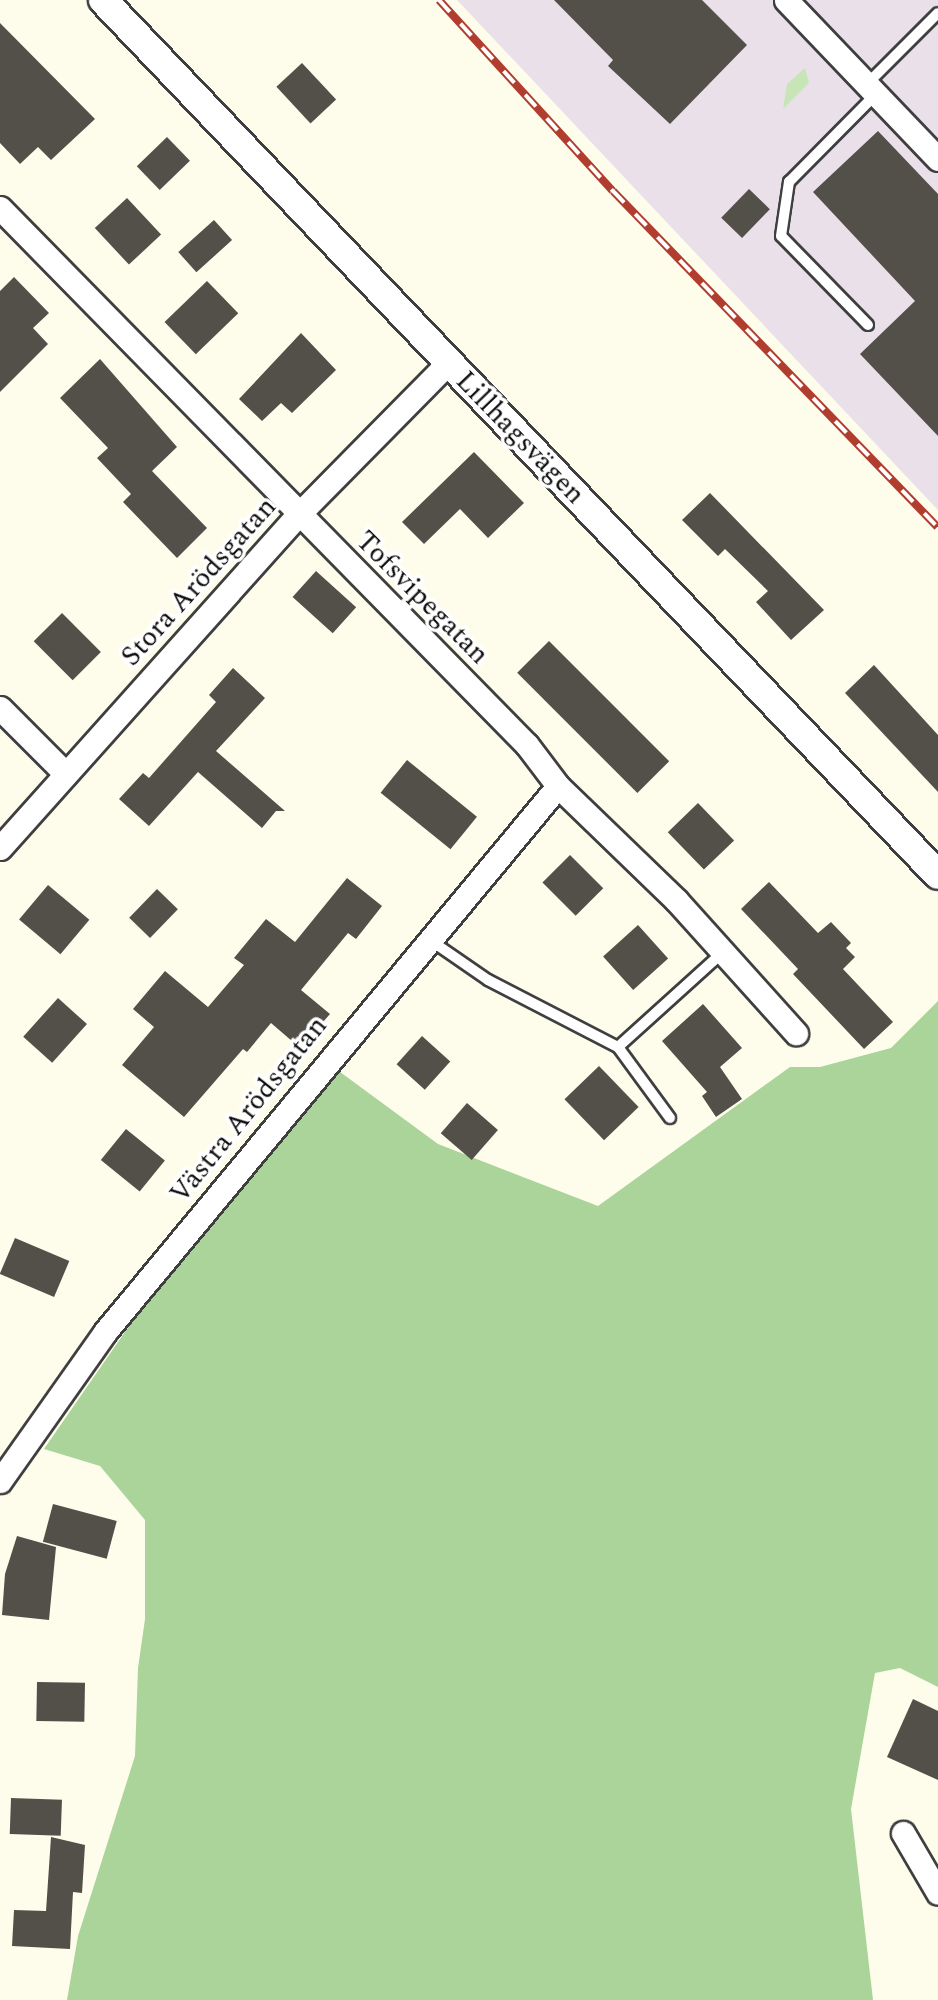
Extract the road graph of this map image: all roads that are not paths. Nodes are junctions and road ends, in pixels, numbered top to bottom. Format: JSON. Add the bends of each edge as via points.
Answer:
{"nodes":[{"id":1,"x":103,"y":0,"type":"edge"},
{"id":2,"x":786,"y":0,"type":"edge"},
{"id":3,"x":938,"y":13,"type":"edge"},
{"id":4,"x":871,"y":89,"type":"junction"},
{"id":5,"x":938,"y":159,"type":"edge"},
{"id":6,"x":0,"y":208,"type":"edge"},
{"id":7,"x":869,"y":325,"type":"dead end"},
{"id":8,"x":449,"y":362,"type":"junction"},
{"id":9,"x":298,"y":516,"type":"junction"},
{"id":10,"x":0,"y":708,"type":"edge"},
{"id":11,"x":66,"y":775,"type":"junction"},
{"id":12,"x":558,"y":786,"type":"junction"},
{"id":13,"x":0,"y":848,"type":"edge"},
{"id":14,"x":938,"y":875,"type":"edge"},
{"id":15,"x":428,"y":939,"type":"junction"},
{"id":16,"x":723,"y":952,"type":"junction"},
{"id":17,"x":796,"y":1033,"type":"dead end"},
{"id":18,"x":618,"y":1047,"type":"junction"},
{"id":19,"x":670,"y":1118,"type":"dead end"},
{"id":20,"x":0,"y":1481,"type":"edge"},
{"id":21,"x":903,"y":1833,"type":"dead end"},
{"id":22,"x":938,"y":1893,"type":"edge"}],
"edges":[{"from":1,"to":8,"type":"street","name":"Lillhagsvägen"},
{"from":2,"to":4,"type":"street"},
{"from":3,"to":4,"type":"lane"},
{"from":4,"to":5,"type":"street"},
{"from":4,"to":7,"type":"lane","via":[[789,182],[781,236]]},
{"from":6,"to":9,"type":"street","name":"Tofsvipegatan"},
{"from":8,"to":9,"type":"street","name":"Stora Arödsgatan"},
{"from":8,"to":14,"type":"street","name":"Lillhagsvägen"},
{"from":9,"to":11,"type":"street","name":"Stora Arödsgatan"},
{"from":9,"to":12,"type":"street","name":"Tofsvipegatan","via":[[527,745]]},
{"from":10,"to":11,"type":"street"},
{"from":11,"to":13,"type":"street","name":"Stora Arödsgatan"},
{"from":12,"to":15,"type":"street","name":"Västra Arödsgatan"},
{"from":12,"to":16,"type":"street","name":"Tofsvipegatan","via":[[601,824]]},
{"from":15,"to":18,"type":"lane","via":[[488,980]]},
{"from":15,"to":20,"type":"street","name":"Västra Arödsgatan","via":[[105,1332]]},
{"from":16,"to":17,"type":"street","name":"Tofsvipegatan"},
{"from":16,"to":18,"type":"lane"},
{"from":18,"to":19,"type":"lane"},
{"from":21,"to":22,"type":"street"}]}
